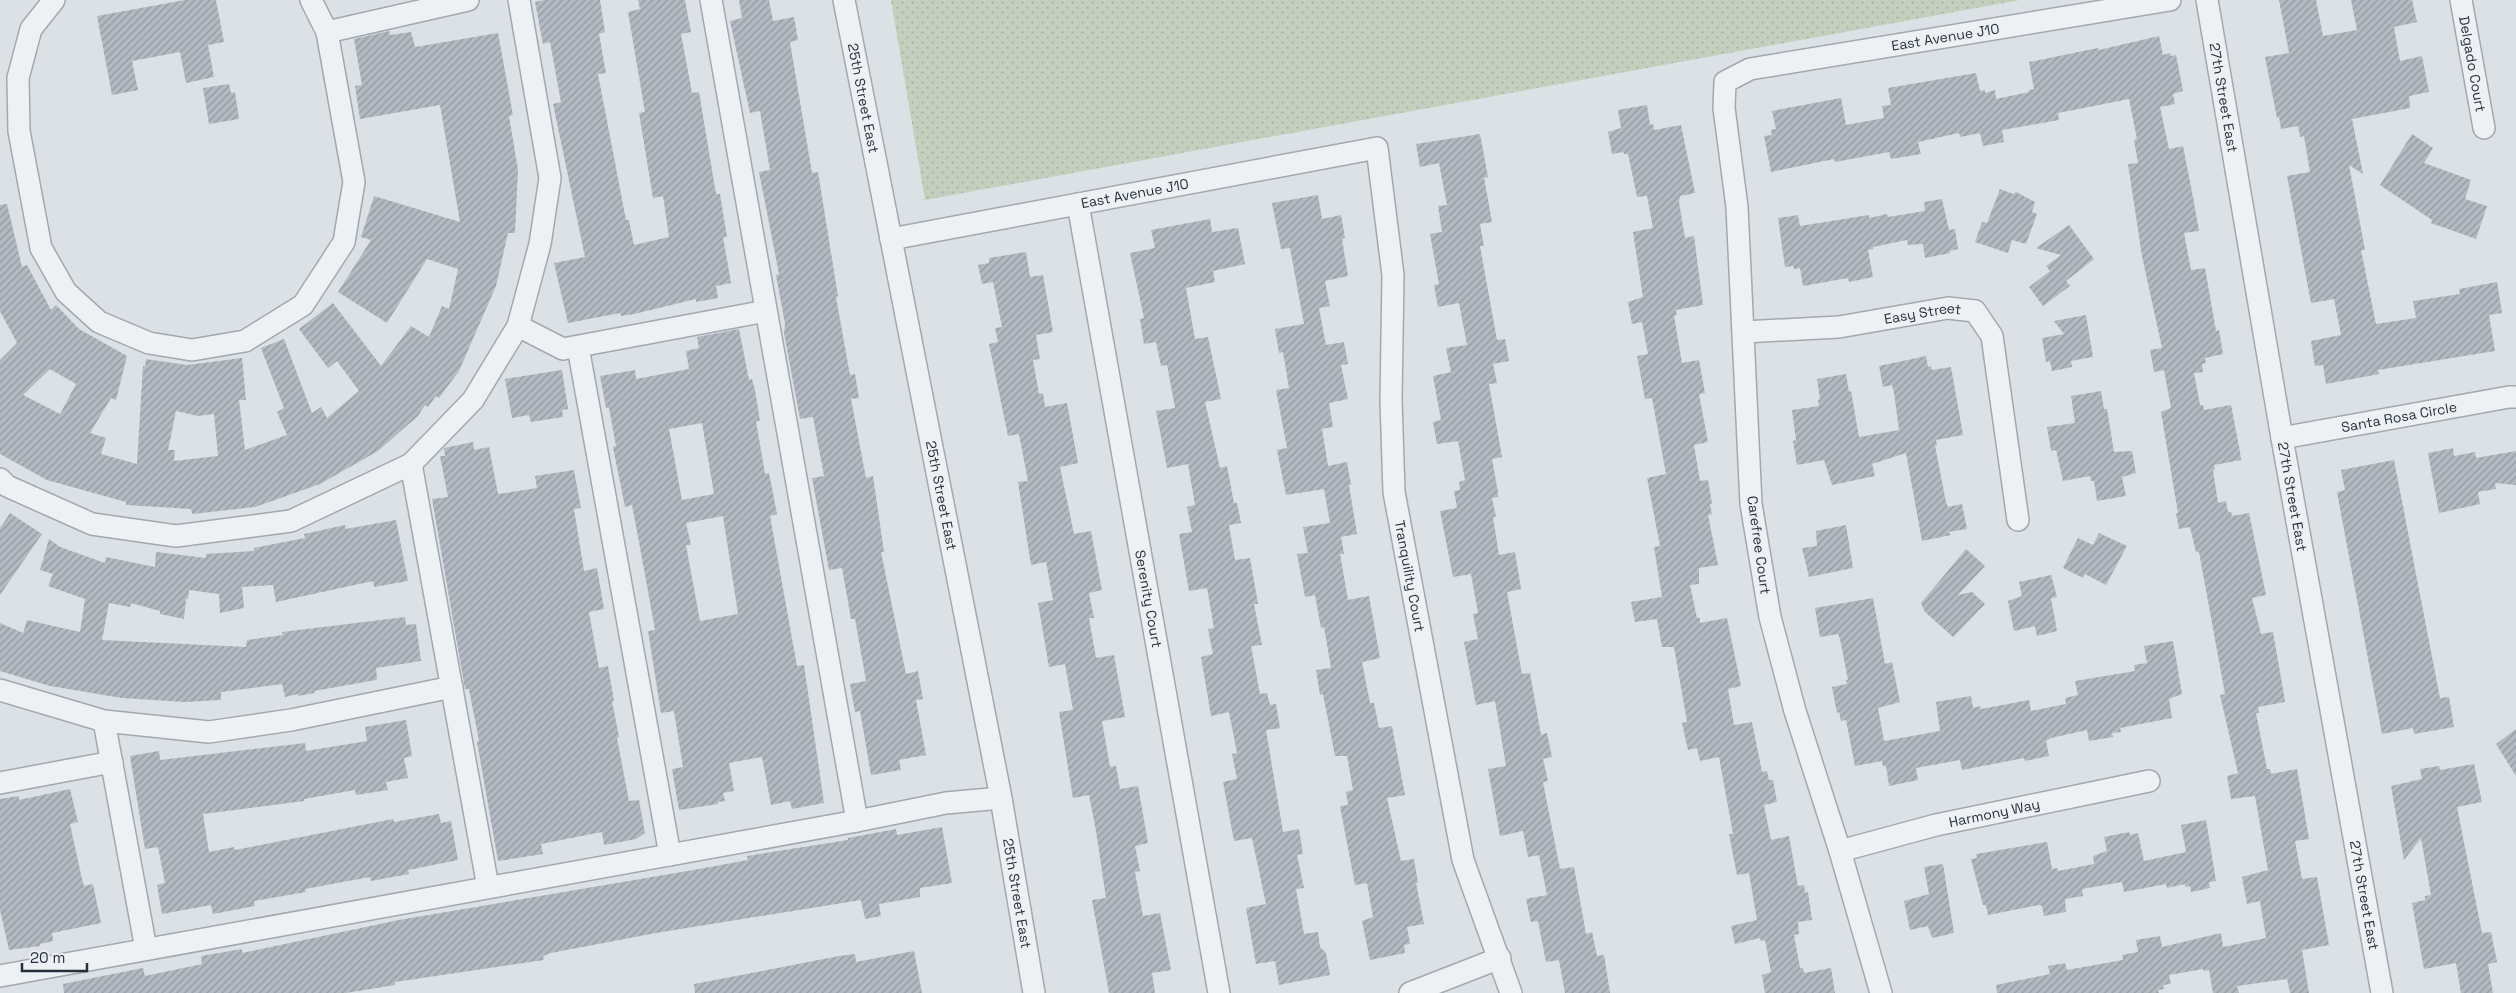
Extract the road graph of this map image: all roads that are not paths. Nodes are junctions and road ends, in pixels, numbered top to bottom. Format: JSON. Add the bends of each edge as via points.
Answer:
{"nodes":[{"id":1,"x":54,"y":0,"type":"edge"},
{"id":2,"x":310,"y":0,"type":"edge"},
{"id":3,"x":468,"y":0,"type":"edge"},
{"id":4,"x":519,"y":0,"type":"edge"},
{"id":5,"x":711,"y":0,"type":"edge"},
{"id":6,"x":844,"y":0,"type":"edge"},
{"id":7,"x":2170,"y":0,"type":"edge"},
{"id":8,"x":2207,"y":0,"type":"edge"},
{"id":9,"x":2462,"y":0,"type":"edge"},
{"id":10,"x":327,"y":32,"type":"junction"},
{"id":11,"x":9,"y":79,"type":"edge"},
{"id":12,"x":1725,"y":82,"type":"joint"},
{"id":13,"x":2484,"y":128,"type":"dead end"},
{"id":14,"x":1378,"y":148,"type":"joint"},
{"id":15,"x":1078,"y":204,"type":"junction"},
{"id":16,"x":891,"y":240,"type":"junction"},
{"id":17,"x":766,"y":311,"type":"junction"},
{"id":18,"x":518,"y":326,"type":"junction"},
{"id":19,"x":1744,"y":332,"type":"junction"},
{"id":20,"x":578,"y":347,"type":"junction"},
{"id":21,"x":2516,"y":397,"type":"edge"},
{"id":22,"x":2282,"y":438,"type":"junction"},
{"id":23,"x":411,"y":464,"type":"junction"},
{"id":24,"x":2,"y":487,"type":"edge"},
{"id":25,"x":2018,"y":520,"type":"dead end"},
{"id":26,"x":452,"y":687,"type":"junction"},
{"id":27,"x":0,"y":690,"type":"edge"},
{"id":28,"x":104,"y":721,"type":"junction"},
{"id":29,"x":112,"y":762,"type":"junction"},
{"id":30,"x":2149,"y":781,"type":"dead end"},
{"id":31,"x":0,"y":783,"type":"edge"},
{"id":32,"x":1001,"y":798,"type":"junction"},
{"id":33,"x":857,"y":821,"type":"junction"},
{"id":34,"x":1840,"y":851,"type":"junction"},
{"id":35,"x":670,"y":855,"type":"junction"},
{"id":36,"x":488,"y":888,"type":"junction"},
{"id":37,"x":146,"y":949,"type":"junction"},
{"id":38,"x":1500,"y":958,"type":"junction"},
{"id":39,"x":0,"y":976,"type":"edge"},
{"id":40,"x":1034,"y":993,"type":"edge"},
{"id":41,"x":1219,"y":993,"type":"edge"},
{"id":42,"x":1410,"y":993,"type":"edge"},
{"id":43,"x":1511,"y":993,"type":"edge"},
{"id":44,"x":1881,"y":993,"type":"edge"},
{"id":45,"x":2382,"y":993,"type":"edge"}],
"edges":[{"from":1,"to":11,"type":"street","via":[[32,29]]},
{"from":2,"to":10,"type":"street"},
{"from":3,"to":10,"type":"street"},
{"from":4,"to":18,"type":"street","via":[[550,178],[540,244]]},
{"from":5,"to":17,"type":"street"},
{"from":6,"to":16,"type":"street","name":"25th Street East"},
{"from":7,"to":12,"type":"street","name":"East Avenue J10","via":[[1750,69]]},
{"from":8,"to":22,"type":"street","name":"27th Street East"},
{"from":9,"to":13,"type":"street","name":"Delgado Court"},
{"from":10,"to":11,"type":"street","via":[[354,182],[344,242],[303,305],[245,341],[192,350],[149,343],[99,322],[66,292],[42,248]]},
{"from":12,"to":19,"type":"street","name":"Carefree Court","via":[[1724,108],[1738,207]]},
{"from":14,"to":15,"type":"street","name":"East Avenue J10"},
{"from":14,"to":38,"type":"street","name":"Tranquility Court","via":[[1393,275],[1394,492],[1463,860]]},
{"from":15,"to":16,"type":"street","name":"East Avenue J10"},
{"from":15,"to":41,"type":"street","name":"Serenity Court"},
{"from":16,"to":32,"type":"street","name":"25th Street East"},
{"from":17,"to":20,"type":"street"},
{"from":17,"to":33,"type":"street"},
{"from":18,"to":20,"type":"street","via":[[563,350]]},
{"from":18,"to":23,"type":"street","via":[[473,400]]},
{"from":19,"to":25,"type":"street","name":"Easy Street","via":[[1839,327],[1948,308],[1975,311],[1992,336]]},
{"from":19,"to":34,"type":"street","name":"Carefree Court","via":[[1751,504],[1770,617],[1794,711]]},
{"from":20,"to":35,"type":"street"},
{"from":21,"to":22,"type":"street","name":"Santa Rosa Circle"},
{"from":22,"to":45,"type":"street","name":"27th Street East"},
{"from":23,"to":24,"type":"street","via":[[291,521],[176,536],[92,524]]},
{"from":23,"to":26,"type":"street"},
{"from":26,"to":28,"type":"street","via":[[291,720],[209,732]]},
{"from":26,"to":36,"type":"street"},
{"from":27,"to":28,"type":"street"},
{"from":28,"to":29,"type":"street"},
{"from":29,"to":31,"type":"street"},
{"from":29,"to":37,"type":"street"},
{"from":30,"to":34,"type":"street","name":"Harmony Way","via":[[1936,825]]},
{"from":32,"to":33,"type":"street","via":[[946,803]]},
{"from":32,"to":40,"type":"street","name":"25th Street East"},
{"from":33,"to":35,"type":"street"},
{"from":34,"to":44,"type":"street","name":"Carefree Court"},
{"from":35,"to":36,"type":"street"},
{"from":36,"to":37,"type":"street"},
{"from":37,"to":39,"type":"street"},
{"from":38,"to":42,"type":"street"},
{"from":38,"to":43,"type":"street","name":"Tranquility Court"}]}
